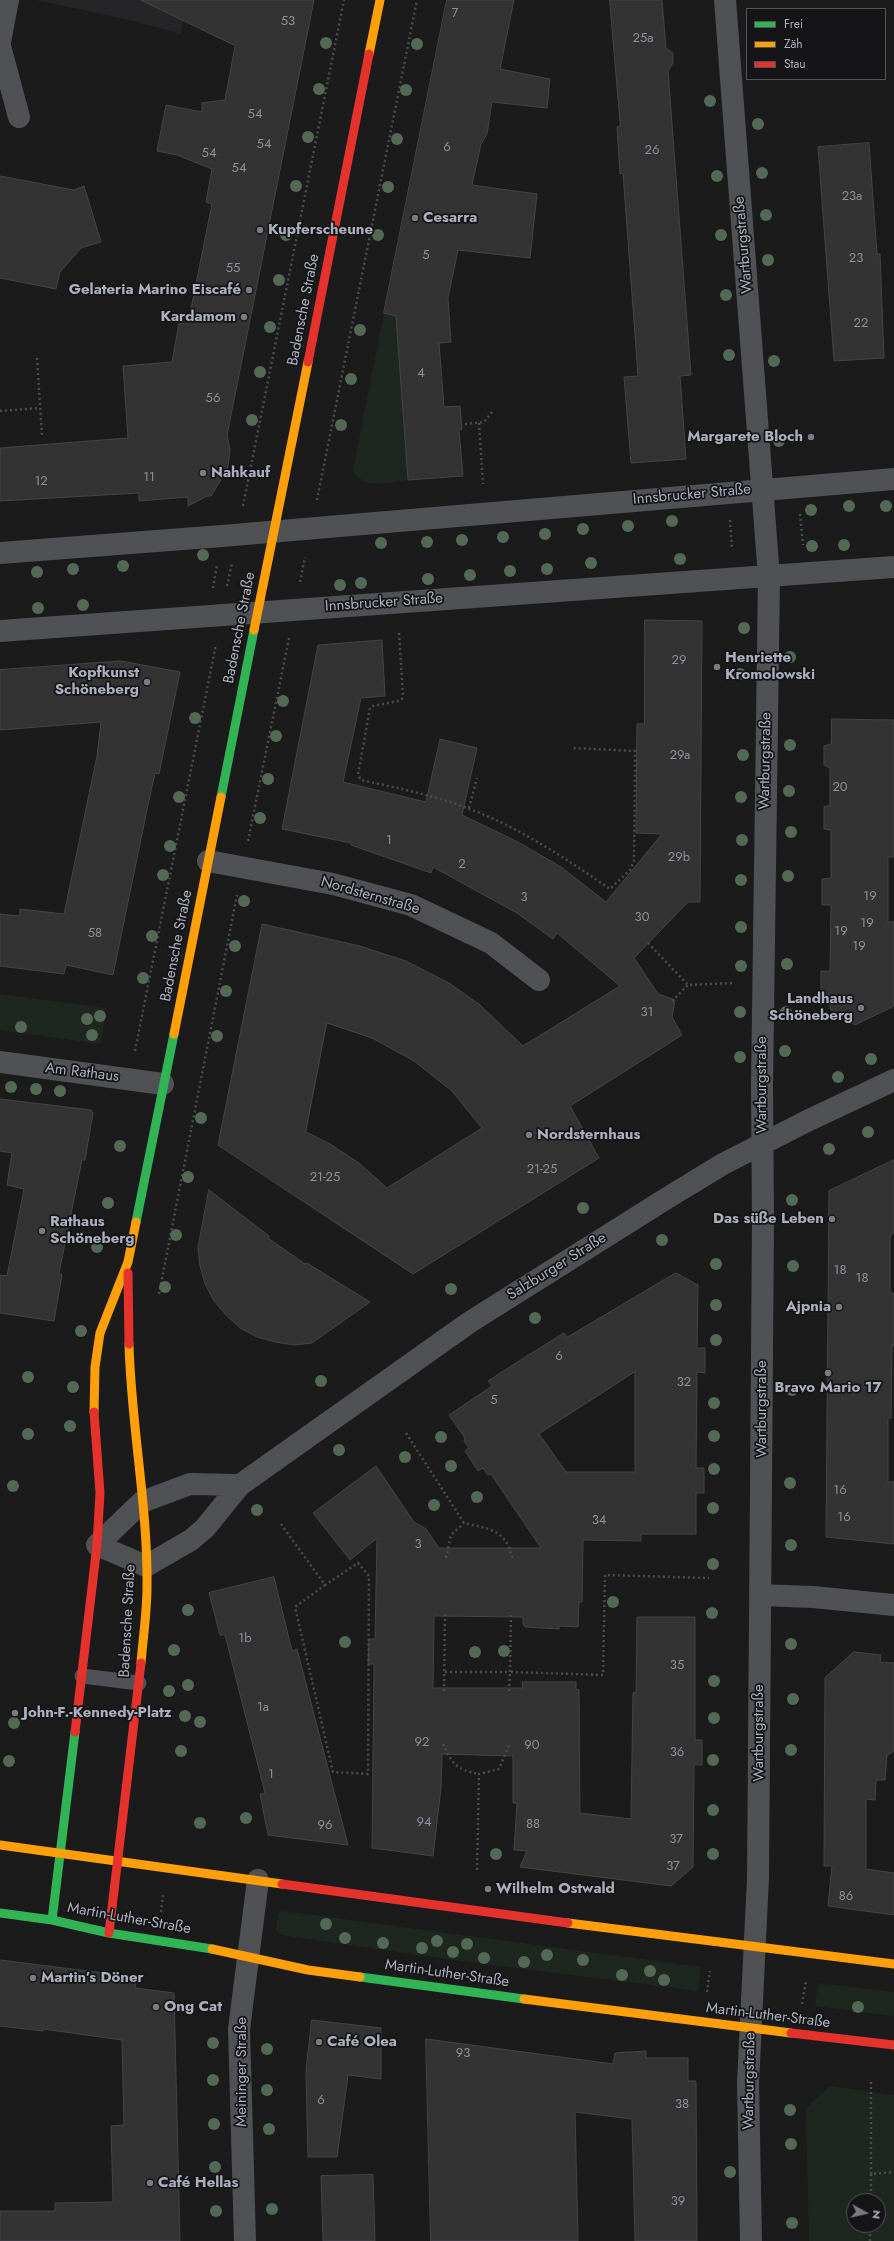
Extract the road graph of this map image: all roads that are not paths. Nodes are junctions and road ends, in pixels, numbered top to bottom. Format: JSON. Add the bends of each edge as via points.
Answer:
{"nodes":[{"id":1,"x":8,"y":0,"type":"edge"},
{"id":2,"x":380,"y":0,"type":"edge"},
{"id":3,"x":725,"y":0,"type":"edge"},
{"id":4,"x":0,"y":42,"type":"edge"},
{"id":5,"x":0,"y":46,"type":"edge"},
{"id":6,"x":19,"y":117,"type":"dead end"},
{"id":7,"x":894,"y":479,"type":"edge"},
{"id":8,"x":763,"y":489,"type":"junction"},
{"id":9,"x":274,"y":532,"type":"junction"},
{"id":10,"x":0,"y":553,"type":"edge"},
{"id":11,"x":894,"y":567,"type":"edge"},
{"id":12,"x":769,"y":577,"type":"junction"},
{"id":13,"x":258,"y":612,"type":"junction"},
{"id":14,"x":0,"y":631,"type":"edge"},
{"id":15,"x":208,"y":861,"type":"junction"},
{"id":16,"x":539,"y":980,"type":"dead end"},
{"id":17,"x":0,"y":1062,"type":"edge"},
{"id":18,"x":894,"y":1080,"type":"edge"},
{"id":19,"x":163,"y":1084,"type":"junction"},
{"id":20,"x":762,"y":1144,"type":"junction"},
{"id":21,"x":128,"y":1262,"type":"junction"},
{"id":22,"x":240,"y":1485,"type":"junction"},
{"id":23,"x":142,"y":1502,"type":"junction"},
{"id":24,"x":97,"y":1545,"type":"junction"},
{"id":25,"x":146,"y":1566,"type":"junction"},
{"id":26,"x":760,"y":1595,"type":"junction"},
{"id":27,"x":894,"y":1605,"type":"edge"},
{"id":28,"x":82,"y":1676,"type":"junction"},
{"id":29,"x":139,"y":1682,"type":"junction"},
{"id":30,"x":0,"y":1845,"type":"edge"},
{"id":31,"x":60,"y":1853,"type":"junction"},
{"id":32,"x":117,"y":1860,"type":"junction"},
{"id":33,"x":258,"y":1880,"type":"junction"},
{"id":34,"x":0,"y":1913,"type":"edge"},
{"id":35,"x":52,"y":1920,"type":"junction"},
{"id":36,"x":109,"y":1933,"type":"junction"},
{"id":37,"x":755,"y":1947,"type":"junction"},
{"id":38,"x":249,"y":1957,"type":"junction"},
{"id":39,"x":894,"y":1964,"type":"edge"},
{"id":40,"x":750,"y":2028,"type":"junction"},
{"id":41,"x":894,"y":2045,"type":"edge"},
{"id":42,"x":245,"y":2241,"type":"edge"},
{"id":43,"x":751,"y":2241,"type":"edge"}],
"edges":[{"from":1,"to":4,"type":"street"},
{"from":2,"to":9,"type":"street","name":"Badensche Straße"},
{"from":3,"to":8,"type":"street","name":"Wartburgstraße"},
{"from":5,"to":6,"type":"street"},
{"from":7,"to":8,"type":"street","name":"Innsbrucker Straße"},
{"from":8,"to":9,"type":"street","name":"Innsbrucker Straße"},
{"from":8,"to":12,"type":"street","name":"Innsbrucker Straße"},
{"from":9,"to":10,"type":"street","name":"Innsbrucker Straße"},
{"from":9,"to":13,"type":"street","name":"Badensche Straße"},
{"from":11,"to":12,"type":"street","name":"Innsbrucker Straße"},
{"from":12,"to":13,"type":"street","name":"Innsbrucker Straße"},
{"from":12,"to":20,"type":"street","name":"Wartburgstraße"},
{"from":13,"to":14,"type":"street","name":"Innsbrucker Straße"},
{"from":13,"to":15,"type":"street","name":"Badensche Straße"},
{"from":15,"to":16,"type":"street","name":"Nordsternstraße","via":[[333,884],[411,905],[491,943]]},
{"from":15,"to":19,"type":"street","name":"Badensche Straße"},
{"from":17,"to":19,"type":"street","name":"Am Rathaus"},
{"from":18,"to":20,"type":"street","name":"Salzburger Straße"},
{"from":19,"to":21,"type":"street","name":"Badensche Straße"},
{"from":20,"to":22,"type":"street","name":"Salzburger Straße","via":[[672,1195],[470,1322]]},
{"from":20,"to":26,"type":"street","name":"Wartburgstraße"},
{"from":21,"to":23,"type":"street","name":"Badensche Straße","via":[[130,1387]]},
{"from":21,"to":24,"type":"street","name":"Badensche Straße","via":[[100,1333],[95,1367],[94,1407],[100,1493]]},
{"from":22,"to":23,"type":"street","via":[[190,1484]]},
{"from":22,"to":25,"type":"street","name":"Salzburger Straße","via":[[205,1528],[191,1540]]},
{"from":23,"to":24,"type":"street"},
{"from":23,"to":25,"type":"street","name":"Badensche Straße"},
{"from":24,"to":25,"type":"street"},
{"from":24,"to":28,"type":"street","name":"Badensche Straße"},
{"from":25,"to":29,"type":"street","name":"Badensche Straße"},
{"from":26,"to":27,"type":"street"},
{"from":26,"to":37,"type":"street","name":"Wartburgstraße","via":[[758,1878]]},
{"from":28,"to":29,"type":"lane"},
{"from":28,"to":31,"type":"street","name":"Badensche Straße"},
{"from":29,"to":32,"type":"street","name":"Badensche Straße"},
{"from":30,"to":31,"type":"street"},
{"from":31,"to":32,"type":"street"},
{"from":31,"to":35,"type":"street","name":"Badensche Straße"},
{"from":32,"to":33,"type":"street"},
{"from":32,"to":36,"type":"street","name":"Badensche Straße"},
{"from":33,"to":37,"type":"street"},
{"from":33,"to":38,"type":"street","name":"Meininger Straße"},
{"from":34,"to":35,"type":"street","name":"Martin-Luther-Straße"},
{"from":35,"to":36,"type":"street","name":"Martin-Luther-Straße"},
{"from":36,"to":38,"type":"street","name":"Martin-Luther-Straße","via":[[195,1945]]},
{"from":37,"to":39,"type":"street"},
{"from":37,"to":40,"type":"street","name":"Wartburgstraße"},
{"from":38,"to":40,"type":"street","name":"Martin-Luther-Straße","via":[[308,1970]]},
{"from":38,"to":42,"type":"street","name":"Meininger Straße","via":[[240,2029]]},
{"from":40,"to":41,"type":"street","name":"Martin-Luther-Straße"},
{"from":40,"to":43,"type":"street","name":"Wartburgstraße","via":[[748,2083]]}]}
